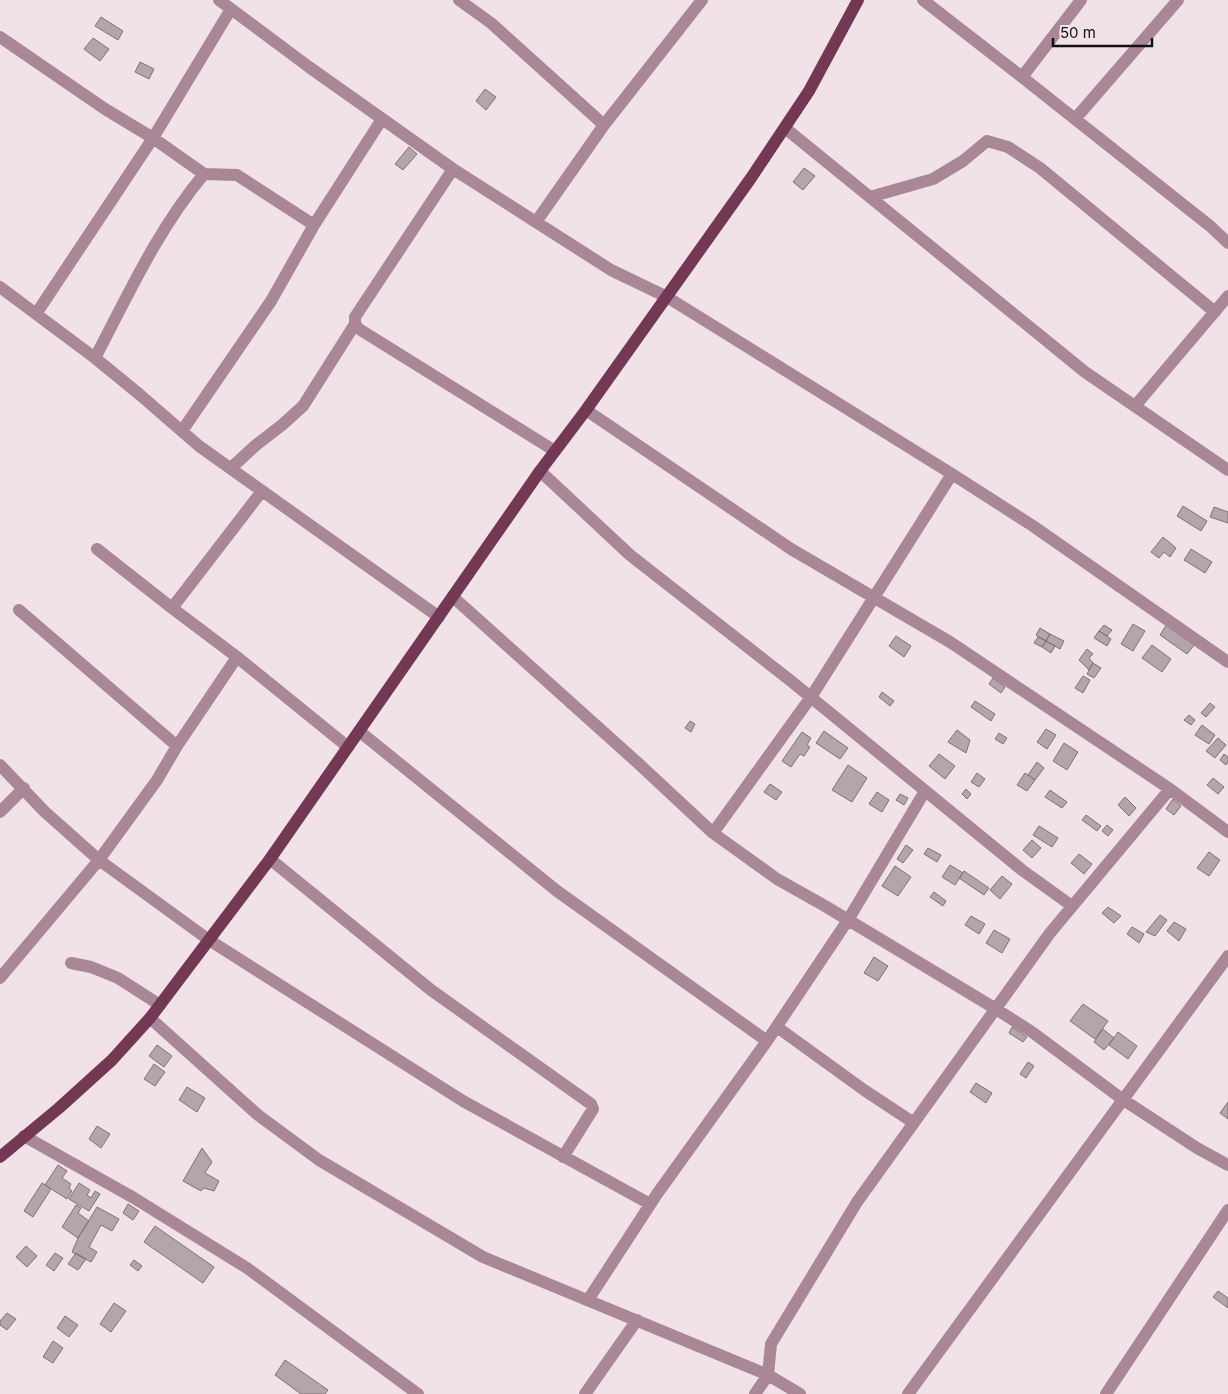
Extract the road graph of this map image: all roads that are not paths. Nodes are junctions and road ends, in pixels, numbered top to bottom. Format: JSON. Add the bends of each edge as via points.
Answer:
{"nodes":[{"id":1,"x":219,"y":0,"type":"edge"},
{"id":2,"x":459,"y":0,"type":"edge"},
{"id":3,"x":702,"y":0,"type":"edge"},
{"id":4,"x":858,"y":0,"type":"edge"},
{"id":5,"x":922,"y":0,"type":"edge"},
{"id":6,"x":1081,"y":0,"type":"edge"},
{"id":7,"x":1178,"y":0,"type":"edge"},
{"id":8,"x":232,"y":9,"type":"junction"},
{"id":9,"x":0,"y":37,"type":"edge"},
{"id":10,"x":1022,"y":77,"type":"junction"},
{"id":11,"x":382,"y":119,"type":"junction"},
{"id":12,"x":1075,"y":119,"type":"junction"},
{"id":13,"x":604,"y":125,"type":"junction"},
{"id":14,"x":785,"y":128,"type":"junction"},
{"id":15,"x":153,"y":138,"type":"junction"},
{"id":16,"x":453,"y":169,"type":"junction"},
{"id":17,"x":204,"y":174,"type":"junction"},
{"id":18,"x":870,"y":197,"type":"junction"},
{"id":19,"x":536,"y":222,"type":"junction"},
{"id":20,"x":314,"y":224,"type":"junction"},
{"id":21,"x":1228,"y":243,"type":"edge"},
{"id":22,"x":0,"y":287,"type":"edge"},
{"id":23,"x":1228,"y":296,"type":"edge"},
{"id":24,"x":667,"y":297,"type":"junction"},
{"id":25,"x":1215,"y":312,"type":"junction"},
{"id":26,"x":36,"y":314,"type":"junction"},
{"id":27,"x":356,"y":324,"type":"junction"},
{"id":28,"x":95,"y":358,"type":"junction"},
{"id":29,"x":1134,"y":406,"type":"junction"},
{"id":30,"x":586,"y":410,"type":"junction"},
{"id":31,"x":182,"y":431,"type":"junction"},
{"id":32,"x":555,"y":451,"type":"junction"},
{"id":33,"x":231,"y":468,"type":"junction"},
{"id":34,"x":1228,"y":470,"type":"edge"},
{"id":35,"x":540,"y":471,"type":"junction"},
{"id":36,"x":952,"y":474,"type":"junction"},
{"id":37,"x":262,"y":491,"type":"junction"},
{"id":38,"x":97,"y":549,"type":"dead end"},
{"id":39,"x":453,"y":597,"type":"junction"},
{"id":40,"x":873,"y":597,"type":"junction"},
{"id":41,"x":172,"y":608,"type":"junction"},
{"id":42,"x":19,"y":610,"type":"dead end"},
{"id":43,"x":438,"y":617,"type":"junction"},
{"id":44,"x":237,"y":657,"type":"junction"},
{"id":45,"x":1228,"y":662,"type":"edge"},
{"id":46,"x":811,"y":697,"type":"junction"},
{"id":47,"x":358,"y":731,"type":"junction"},
{"id":48,"x":177,"y":746,"type":"junction"},
{"id":49,"x":348,"y":747,"type":"junction"},
{"id":50,"x":0,"y":765,"type":"edge"},
{"id":51,"x":24,"y":788,"type":"junction"},
{"id":52,"x":1170,"y":789,"type":"junction"},
{"id":53,"x":925,"y":791,"type":"junction"},
{"id":54,"x":0,"y":812,"type":"edge"},
{"id":55,"x":1228,"y":832,"type":"edge"},
{"id":56,"x":713,"y":833,"type":"junction"},
{"id":57,"x":270,"y":859,"type":"junction"},
{"id":58,"x":99,"y":860,"type":"junction"},
{"id":59,"x":1072,"y":906,"type":"junction"},
{"id":60,"x":848,"y":920,"type":"junction"},
{"id":61,"x":209,"y":940,"type":"junction"},
{"id":62,"x":1228,"y":956,"type":"edge"},
{"id":63,"x":71,"y":963,"type":"dead end"},
{"id":64,"x":0,"y":978,"type":"edge"},
{"id":65,"x":160,"y":1005,"type":"junction"},
{"id":66,"x":996,"y":1008,"type":"junction"},
{"id":67,"x":150,"y":1018,"type":"junction"},
{"id":68,"x":776,"y":1027,"type":"junction"},
{"id":69,"x":767,"y":1041,"type":"junction"},
{"id":70,"x":1122,"y":1099,"type":"junction"},
{"id":71,"x":914,"y":1123,"type":"junction"},
{"id":72,"x":24,"y":1136,"type":"junction"},
{"id":73,"x":0,"y":1156,"type":"edge"},
{"id":74,"x":563,"y":1157,"type":"junction"},
{"id":75,"x":1228,"y":1165,"type":"edge"},
{"id":76,"x":650,"y":1204,"type":"junction"},
{"id":77,"x":1228,"y":1210,"type":"edge"},
{"id":78,"x":588,"y":1300,"type":"junction"},
{"id":79,"x":637,"y":1320,"type":"junction"},
{"id":80,"x":768,"y":1375,"type":"junction"},
{"id":81,"x":418,"y":1394,"type":"edge"},
{"id":82,"x":585,"y":1394,"type":"edge"},
{"id":83,"x":755,"y":1394,"type":"edge"},
{"id":84,"x":800,"y":1394,"type":"edge"},
{"id":85,"x":908,"y":1394,"type":"edge"},
{"id":86,"x":1106,"y":1394,"type":"edge"}],
"edges":[{"from":1,"to":8,"type":"street"},
{"from":2,"to":13,"type":"street","via":[[491,23]]},
{"from":3,"to":13,"type":"street"},
{"from":4,"to":14,"type":"main road","via":[[809,91]]},
{"from":5,"to":10,"type":"street"},
{"from":6,"to":10,"type":"street"},
{"from":7,"to":12,"type":"street"},
{"from":8,"to":11,"type":"street"},
{"from":8,"to":15,"type":"street"},
{"from":9,"to":15,"type":"street"},
{"from":10,"to":12,"type":"street"},
{"from":11,"to":16,"type":"street"},
{"from":11,"to":20,"type":"street"},
{"from":12,"to":21,"type":"street"},
{"from":13,"to":19,"type":"street"},
{"from":14,"to":18,"type":"street"},
{"from":14,"to":24,"type":"main road"},
{"from":15,"to":17,"type":"street"},
{"from":15,"to":26,"type":"street"},
{"from":16,"to":19,"type":"street"},
{"from":16,"to":27,"type":"street","via":[[355,317]]},
{"from":17,"to":20,"type":"street","via":[[237,175]]},
{"from":17,"to":28,"type":"street","via":[[170,221]]},
{"from":18,"to":25,"type":"street","via":[[933,179],[963,161],[987,141],[1008,147],[1040,168]]},
{"from":18,"to":29,"type":"street","via":[[1085,372]]},
{"from":19,"to":24,"type":"street","via":[[611,270]]},
{"from":20,"to":31,"type":"street","via":[[271,301]]},
{"from":22,"to":26,"type":"street"},
{"from":23,"to":25,"type":"street"},
{"from":24,"to":30,"type":"main road"},
{"from":24,"to":36,"type":"street"},
{"from":25,"to":29,"type":"street"},
{"from":26,"to":28,"type":"street"},
{"from":27,"to":32,"type":"street","via":[[359,329]]},
{"from":27,"to":33,"type":"street","via":[[303,406]]},
{"from":28,"to":31,"type":"street"},
{"from":29,"to":34,"type":"street"},
{"from":30,"to":32,"type":"main road"},
{"from":30,"to":40,"type":"street","via":[[791,549]]},
{"from":31,"to":33,"type":"street"},
{"from":32,"to":35,"type":"main road"},
{"from":33,"to":37,"type":"street"},
{"from":35,"to":39,"type":"main road"},
{"from":35,"to":46,"type":"street","via":[[630,554]]},
{"from":36,"to":40,"type":"street"},
{"from":36,"to":45,"type":"street","via":[[1033,526]]},
{"from":37,"to":41,"type":"street"},
{"from":37,"to":43,"type":"street"},
{"from":38,"to":41,"type":"street"},
{"from":39,"to":43,"type":"main road"},
{"from":39,"to":56,"type":"street"},
{"from":40,"to":46,"type":"street"},
{"from":40,"to":52,"type":"street","via":[[950,642]]},
{"from":41,"to":44,"type":"street"},
{"from":42,"to":48,"type":"street"},
{"from":43,"to":47,"type":"main road"},
{"from":44,"to":48,"type":"street"},
{"from":44,"to":49,"type":"street"},
{"from":46,"to":53,"type":"street"},
{"from":46,"to":56,"type":"street"},
{"from":47,"to":49,"type":"main road"},
{"from":47,"to":69,"type":"street","via":[[557,891]]},
{"from":48,"to":58,"type":"street","via":[[157,780]]},
{"from":49,"to":57,"type":"main road"},
{"from":50,"to":51,"type":"street"},
{"from":51,"to":54,"type":"street"},
{"from":51,"to":58,"type":"street","via":[[45,812]]},
{"from":52,"to":55,"type":"street"},
{"from":52,"to":59,"type":"street"},
{"from":53,"to":59,"type":"street"},
{"from":53,"to":60,"type":"street"},
{"from":56,"to":60,"type":"street","via":[[777,880]]},
{"from":57,"to":61,"type":"main road"},
{"from":57,"to":74,"type":"street","via":[[431,990],[591,1104],[593,1109]]},
{"from":58,"to":61,"type":"street"},
{"from":58,"to":64,"type":"street"},
{"from":59,"to":66,"type":"street"},
{"from":60,"to":66,"type":"street"},
{"from":60,"to":68,"type":"street"},
{"from":61,"to":65,"type":"main road"},
{"from":61,"to":74,"type":"street","via":[[463,1100]]},
{"from":62,"to":70,"type":"street"},
{"from":63,"to":65,"type":"street","via":[[118,978]]},
{"from":65,"to":67,"type":"main road"},
{"from":66,"to":70,"type":"street"},
{"from":66,"to":71,"type":"street"},
{"from":67,"to":72,"type":"main road","via":[[112,1060]]},
{"from":67,"to":78,"type":"street","via":[[258,1115],[319,1160],[483,1257]]},
{"from":68,"to":69,"type":"street"},
{"from":68,"to":71,"type":"street"},
{"from":69,"to":76,"type":"street"},
{"from":70,"to":75,"type":"street"},
{"from":70,"to":85,"type":"street"},
{"from":71,"to":80,"type":"street","via":[[857,1202],[771,1344]]},
{"from":72,"to":73,"type":"main road"},
{"from":72,"to":81,"type":"street","via":[[134,1198],[247,1268]]},
{"from":74,"to":76,"type":"street"},
{"from":76,"to":78,"type":"street"},
{"from":77,"to":86,"type":"street"},
{"from":78,"to":79,"type":"street"},
{"from":79,"to":80,"type":"street"},
{"from":79,"to":82,"type":"street"},
{"from":80,"to":83,"type":"street"},
{"from":80,"to":84,"type":"street"}]}
